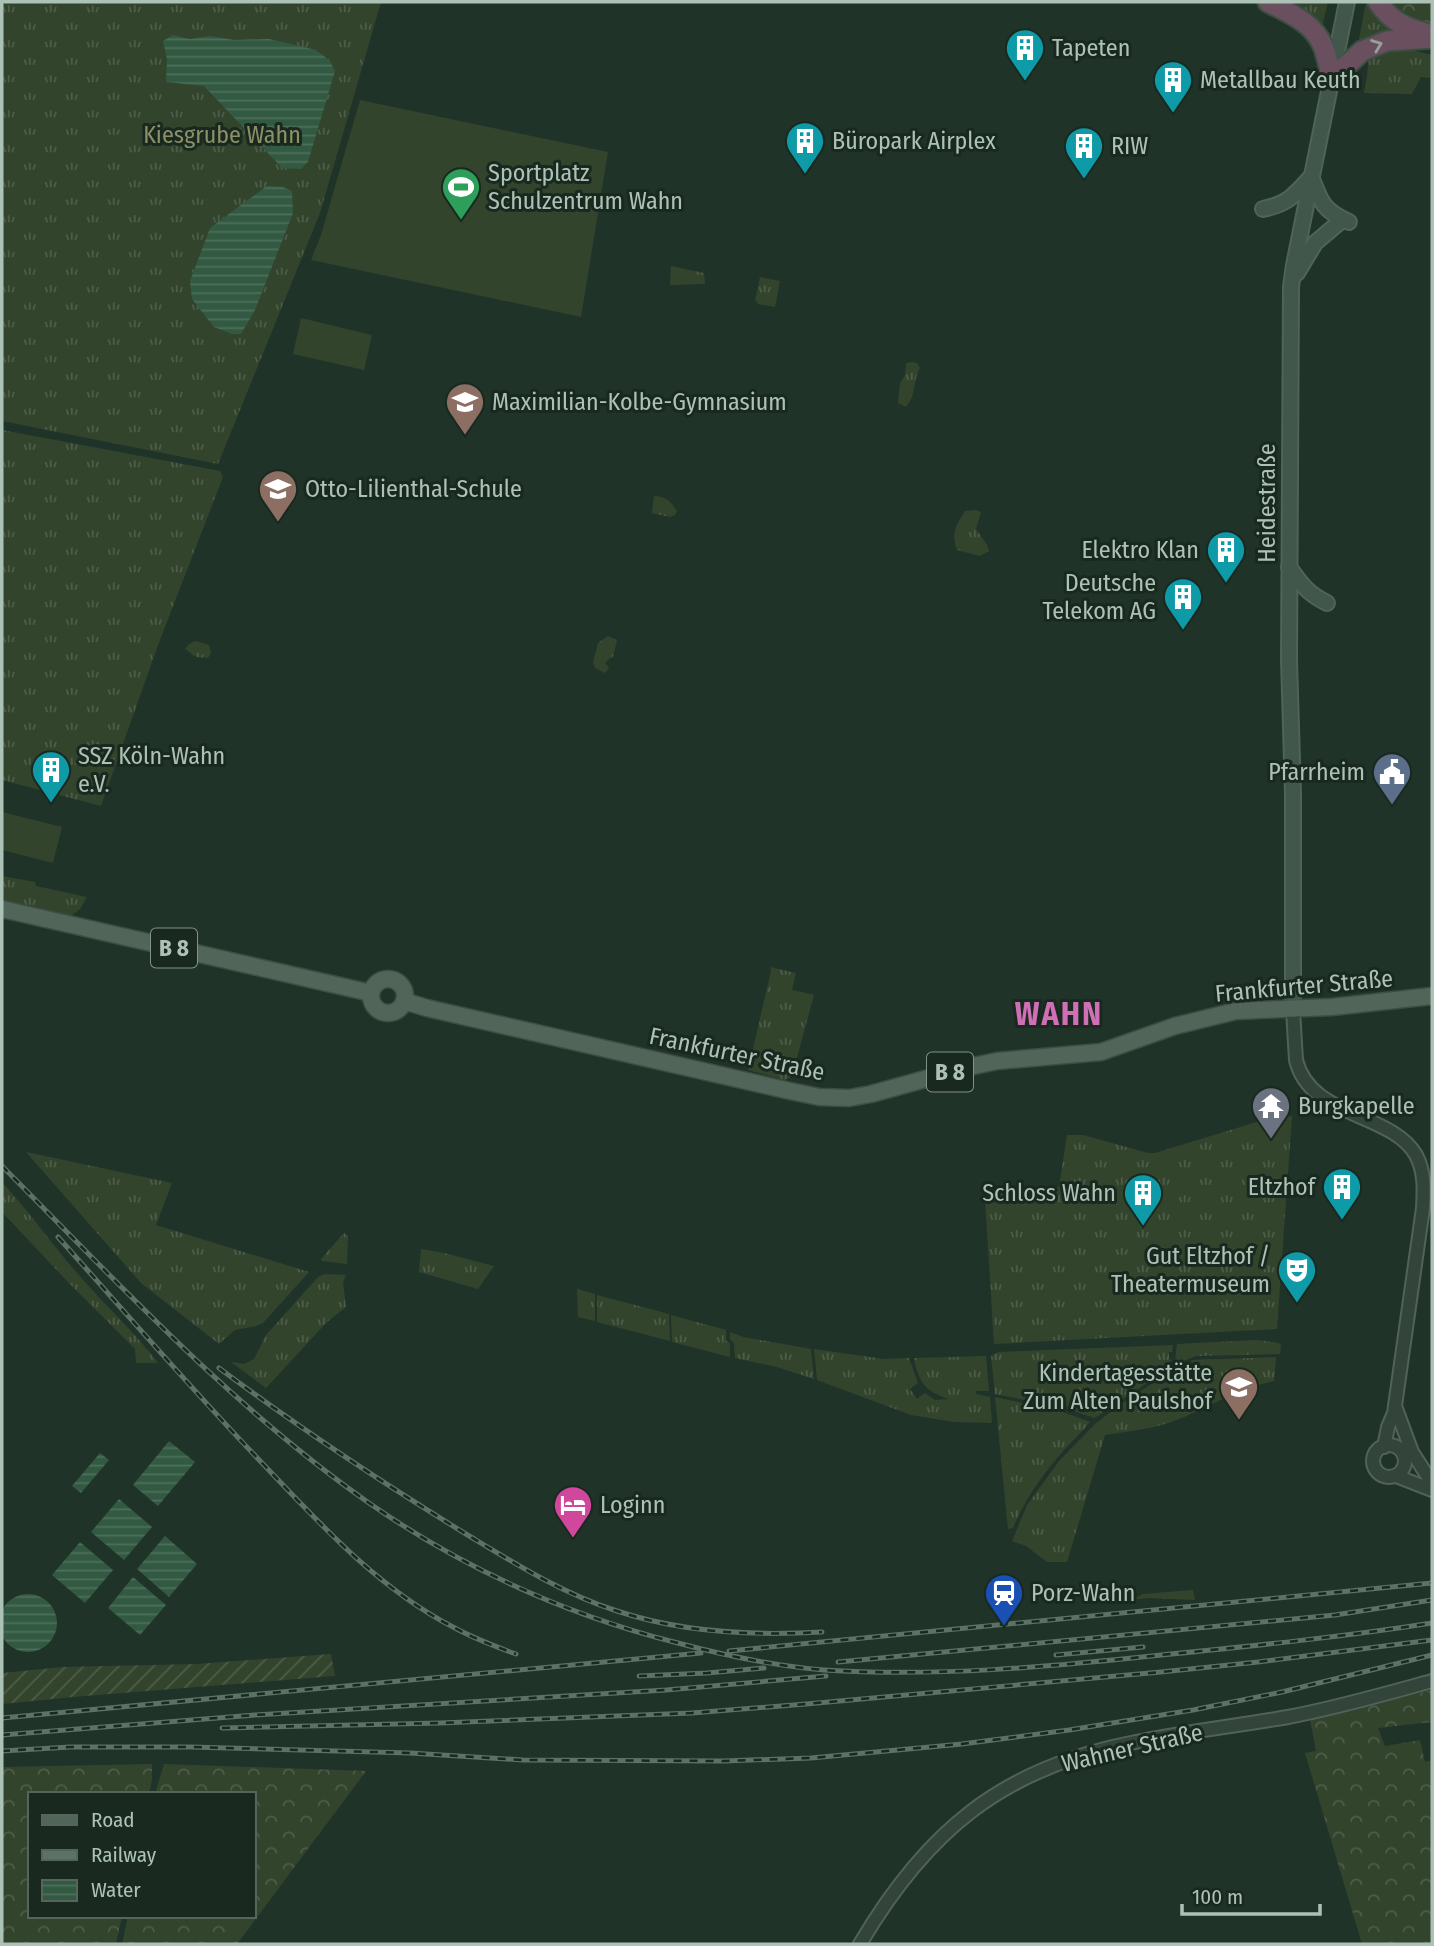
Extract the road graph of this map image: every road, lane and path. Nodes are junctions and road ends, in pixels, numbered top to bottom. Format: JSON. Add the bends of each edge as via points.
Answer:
{"nodes":[{"id":1,"x":1268,"y":2,"type":"edge"},
{"id":2,"x":1347,"y":2,"type":"edge"},
{"id":3,"x":1378,"y":2,"type":"edge"},
{"id":4,"x":1432,"y":36,"type":"edge"},
{"id":5,"x":1332,"y":79,"type":"junction"},
{"id":6,"x":1311,"y":177,"type":"junction"},
{"id":7,"x":1263,"y":209,"type":"dead end"},
{"id":8,"x":1291,"y":287,"type":"junction"},
{"id":9,"x":1290,"y":567,"type":"junction"},
{"id":10,"x":1327,"y":603,"type":"dead end"},
{"id":11,"x":2,"y":908,"type":"edge"},
{"id":12,"x":371,"y":993,"type":"junction"},
{"id":13,"x":1432,"y":996,"type":"edge"},
{"id":14,"x":404,"y":1001,"type":"junction"},
{"id":15,"x":1293,"y":1010,"type":"junction"},
{"id":16,"x":1394,"y":1410,"type":"junction"},
{"id":17,"x":1384,"y":1447,"type":"junction"},
{"id":18,"x":1399,"y":1448,"type":"junction"},
{"id":19,"x":1405,"y":1462,"type":"junction"},
{"id":20,"x":1396,"y":1476,"type":"junction"},
{"id":21,"x":1431,"y":1487,"type":"edge"},
{"id":22,"x":1432,"y":1682,"type":"edge"},
{"id":23,"x":860,"y":1944,"type":"edge"}],
"edges":[{"from":1,"to":5,"type":"highway","via":[[1300,18],[1314,31]]},
{"from":2,"to":5,"type":"main road","name":"Heidestraße"},
{"from":3,"to":4,"type":"highway","via":[[1388,16]]},
{"from":5,"to":4,"type":"highway","one_way":true,"via":[[1374,46]]},
{"from":5,"to":6,"type":"main road","name":"Heidestraße"},
{"from":6,"to":7,"type":"main road","via":[[1289,200]]},
{"from":6,"to":8,"type":"main road","name":"Heidestraße"},
{"from":6,"to":8,"type":"main road","via":[[1324,206],[1345,222],[1315,243]]},
{"from":8,"to":9,"type":"main road","name":"Heidestraße"},
{"from":9,"to":10,"type":"main road","via":[[1304,589]]},
{"from":9,"to":15,"type":"main road","name":"Heidestraße"},
{"from":11,"to":12,"type":"main road","number":"B 8"},
{"from":12,"to":14,"type":"main road","number":"B 8","via":[[375,1008],[384,1013],[394,1012]]},
{"from":12,"to":14,"type":"main road","via":[[378,982],[391,979],[401,985]]},
{"from":13,"to":15,"type":"main road","name":"Frankfurter Straße","number":"B 8"},
{"from":14,"to":15,"type":"main road","name":"Frankfurter Straße","number":"B 8","via":[[834,1098],[872,1094],[998,1061],[1101,1052],[1227,1013]]},
{"from":15,"to":16,"type":"street","via":[[1296,1060],[1309,1087],[1407,1143],[1423,1177],[1423,1208]]},
{"from":16,"to":17,"type":"street"},
{"from":16,"to":18,"type":"street"},
{"from":16,"to":21,"type":"street"},
{"from":17,"to":18,"type":"street"},
{"from":17,"to":20,"type":"street","via":[[1374,1457],[1376,1469],[1384,1476]]},
{"from":18,"to":19,"type":"street"},
{"from":19,"to":20,"type":"street"},
{"from":19,"to":21,"type":"street"},
{"from":20,"to":21,"type":"street"},
{"from":22,"to":23,"type":"street","name":"Wahner Straße","via":[[1291,1716],[1131,1743],[1026,1776],[945,1833],[893,1893]]}]}
